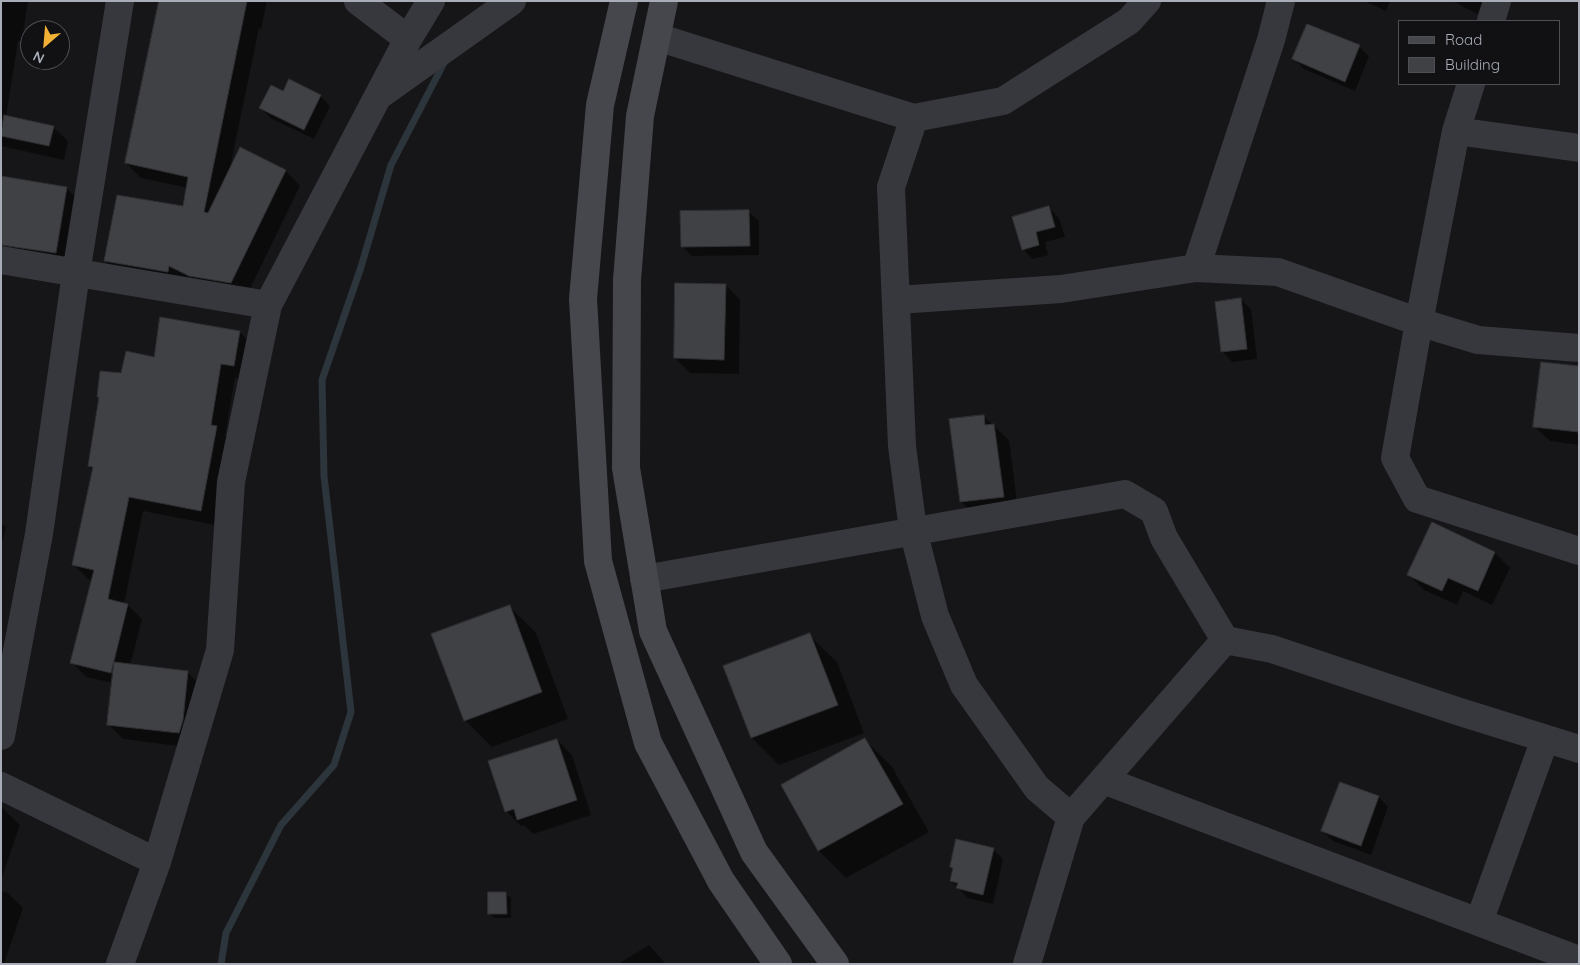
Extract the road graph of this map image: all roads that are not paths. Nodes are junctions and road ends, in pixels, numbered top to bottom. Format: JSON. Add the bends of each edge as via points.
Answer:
{"nodes":[{"id":1,"x":120,"y":1,"type":"edge"},
{"id":2,"x":358,"y":1,"type":"edge"},
{"id":3,"x":431,"y":1,"type":"edge"},
{"id":4,"x":512,"y":1,"type":"edge"},
{"id":5,"x":624,"y":1,"type":"edge"},
{"id":6,"x":664,"y":1,"type":"edge"},
{"id":7,"x":1147,"y":1,"type":"edge"},
{"id":8,"x":1281,"y":1,"type":"edge"},
{"id":9,"x":1497,"y":1,"type":"edge"},
{"id":10,"x":1491,"y":20,"type":"edge"},
{"id":11,"x":657,"y":38,"type":"junction"},
{"id":12,"x":408,"y":39,"type":"junction"},
{"id":13,"x":1471,"y":85,"type":"edge"},
{"id":14,"x":378,"y":96,"type":"junction"},
{"id":15,"x":914,"y":118,"type":"junction"},
{"id":16,"x":1456,"y":131,"type":"junction"},
{"id":17,"x":1579,"y":148,"type":"edge"},
{"id":18,"x":1,"y":260,"type":"edge"},
{"id":19,"x":1196,"y":268,"type":"junction"},
{"id":20,"x":76,"y":274,"type":"junction"},
{"id":21,"x":897,"y":300,"type":"junction"},
{"id":22,"x":268,"y":305,"type":"junction"},
{"id":23,"x":1419,"y":322,"type":"junction"},
{"id":24,"x":1579,"y":348,"type":"edge"},
{"id":25,"x":913,"y":530,"type":"junction"},
{"id":26,"x":1579,"y":550,"type":"edge"},
{"id":27,"x":644,"y":579,"type":"junction"},
{"id":28,"x":1225,"y":640,"type":"junction"},
{"id":29,"x":1,"y":736,"type":"edge"},
{"id":30,"x":1545,"y":738,"type":"junction"},
{"id":31,"x":1579,"y":749,"type":"edge"},
{"id":32,"x":1103,"y":780,"type":"junction"},
{"id":33,"x":1,"y":786,"type":"edge"},
{"id":34,"x":1071,"y":817,"type":"junction"},
{"id":35,"x":157,"y":862,"type":"junction"},
{"id":36,"x":1479,"y":922,"type":"junction"},
{"id":37,"x":1579,"y":960,"type":"edge"},
{"id":38,"x":120,"y":964,"type":"edge"},
{"id":39,"x":778,"y":964,"type":"edge"},
{"id":40,"x":835,"y":964,"type":"edge"},
{"id":41,"x":1027,"y":964,"type":"edge"}],
"edges":[{"from":1,"to":20,"type":"street"},
{"from":2,"to":12,"type":"street"},
{"from":3,"to":12,"type":"street"},
{"from":4,"to":14,"type":"street"},
{"from":5,"to":39,"type":"main road","via":[[600,105],[583,299],[598,561],[648,743],[721,881]]},
{"from":6,"to":11,"type":"main road"},
{"from":7,"to":15,"type":"street","via":[[1129,21],[1003,101]]},
{"from":8,"to":19,"type":"street","via":[[1272,40]]},
{"from":9,"to":10,"type":"street"},
{"from":11,"to":15,"type":"street"},
{"from":11,"to":27,"type":"main road","via":[[640,116],[627,280],[626,468]]},
{"from":12,"to":14,"type":"street"},
{"from":13,"to":16,"type":"street"},
{"from":14,"to":22,"type":"street"},
{"from":15,"to":21,"type":"street","via":[[891,187]]},
{"from":16,"to":17,"type":"street"},
{"from":16,"to":23,"type":"street"},
{"from":18,"to":20,"type":"street"},
{"from":19,"to":21,"type":"street","via":[[1061,289]]},
{"from":19,"to":23,"type":"street","via":[[1278,272]]},
{"from":20,"to":22,"type":"street"},
{"from":20,"to":29,"type":"street","via":[[39,534]]},
{"from":21,"to":25,"type":"street","via":[[902,446]]},
{"from":22,"to":35,"type":"street","via":[[231,482],[220,650]]},
{"from":23,"to":24,"type":"street","via":[[1478,340]]},
{"from":23,"to":26,"type":"street","via":[[1395,458],[1417,499]]},
{"from":25,"to":27,"type":"street"},
{"from":25,"to":28,"type":"street","via":[[1125,494],[1154,511],[1164,538]]},
{"from":25,"to":34,"type":"street","via":[[935,616],[964,685],[1037,788]]},
{"from":27,"to":40,"type":"main road","via":[[653,631],[754,852]]},
{"from":28,"to":30,"type":"street","via":[[1272,649]]},
{"from":28,"to":32,"type":"street"},
{"from":30,"to":31,"type":"street"},
{"from":30,"to":36,"type":"street"},
{"from":32,"to":34,"type":"street"},
{"from":32,"to":36,"type":"street"},
{"from":33,"to":35,"type":"street"},
{"from":34,"to":41,"type":"street"},
{"from":35,"to":38,"type":"street"},
{"from":36,"to":37,"type":"street"}]}
